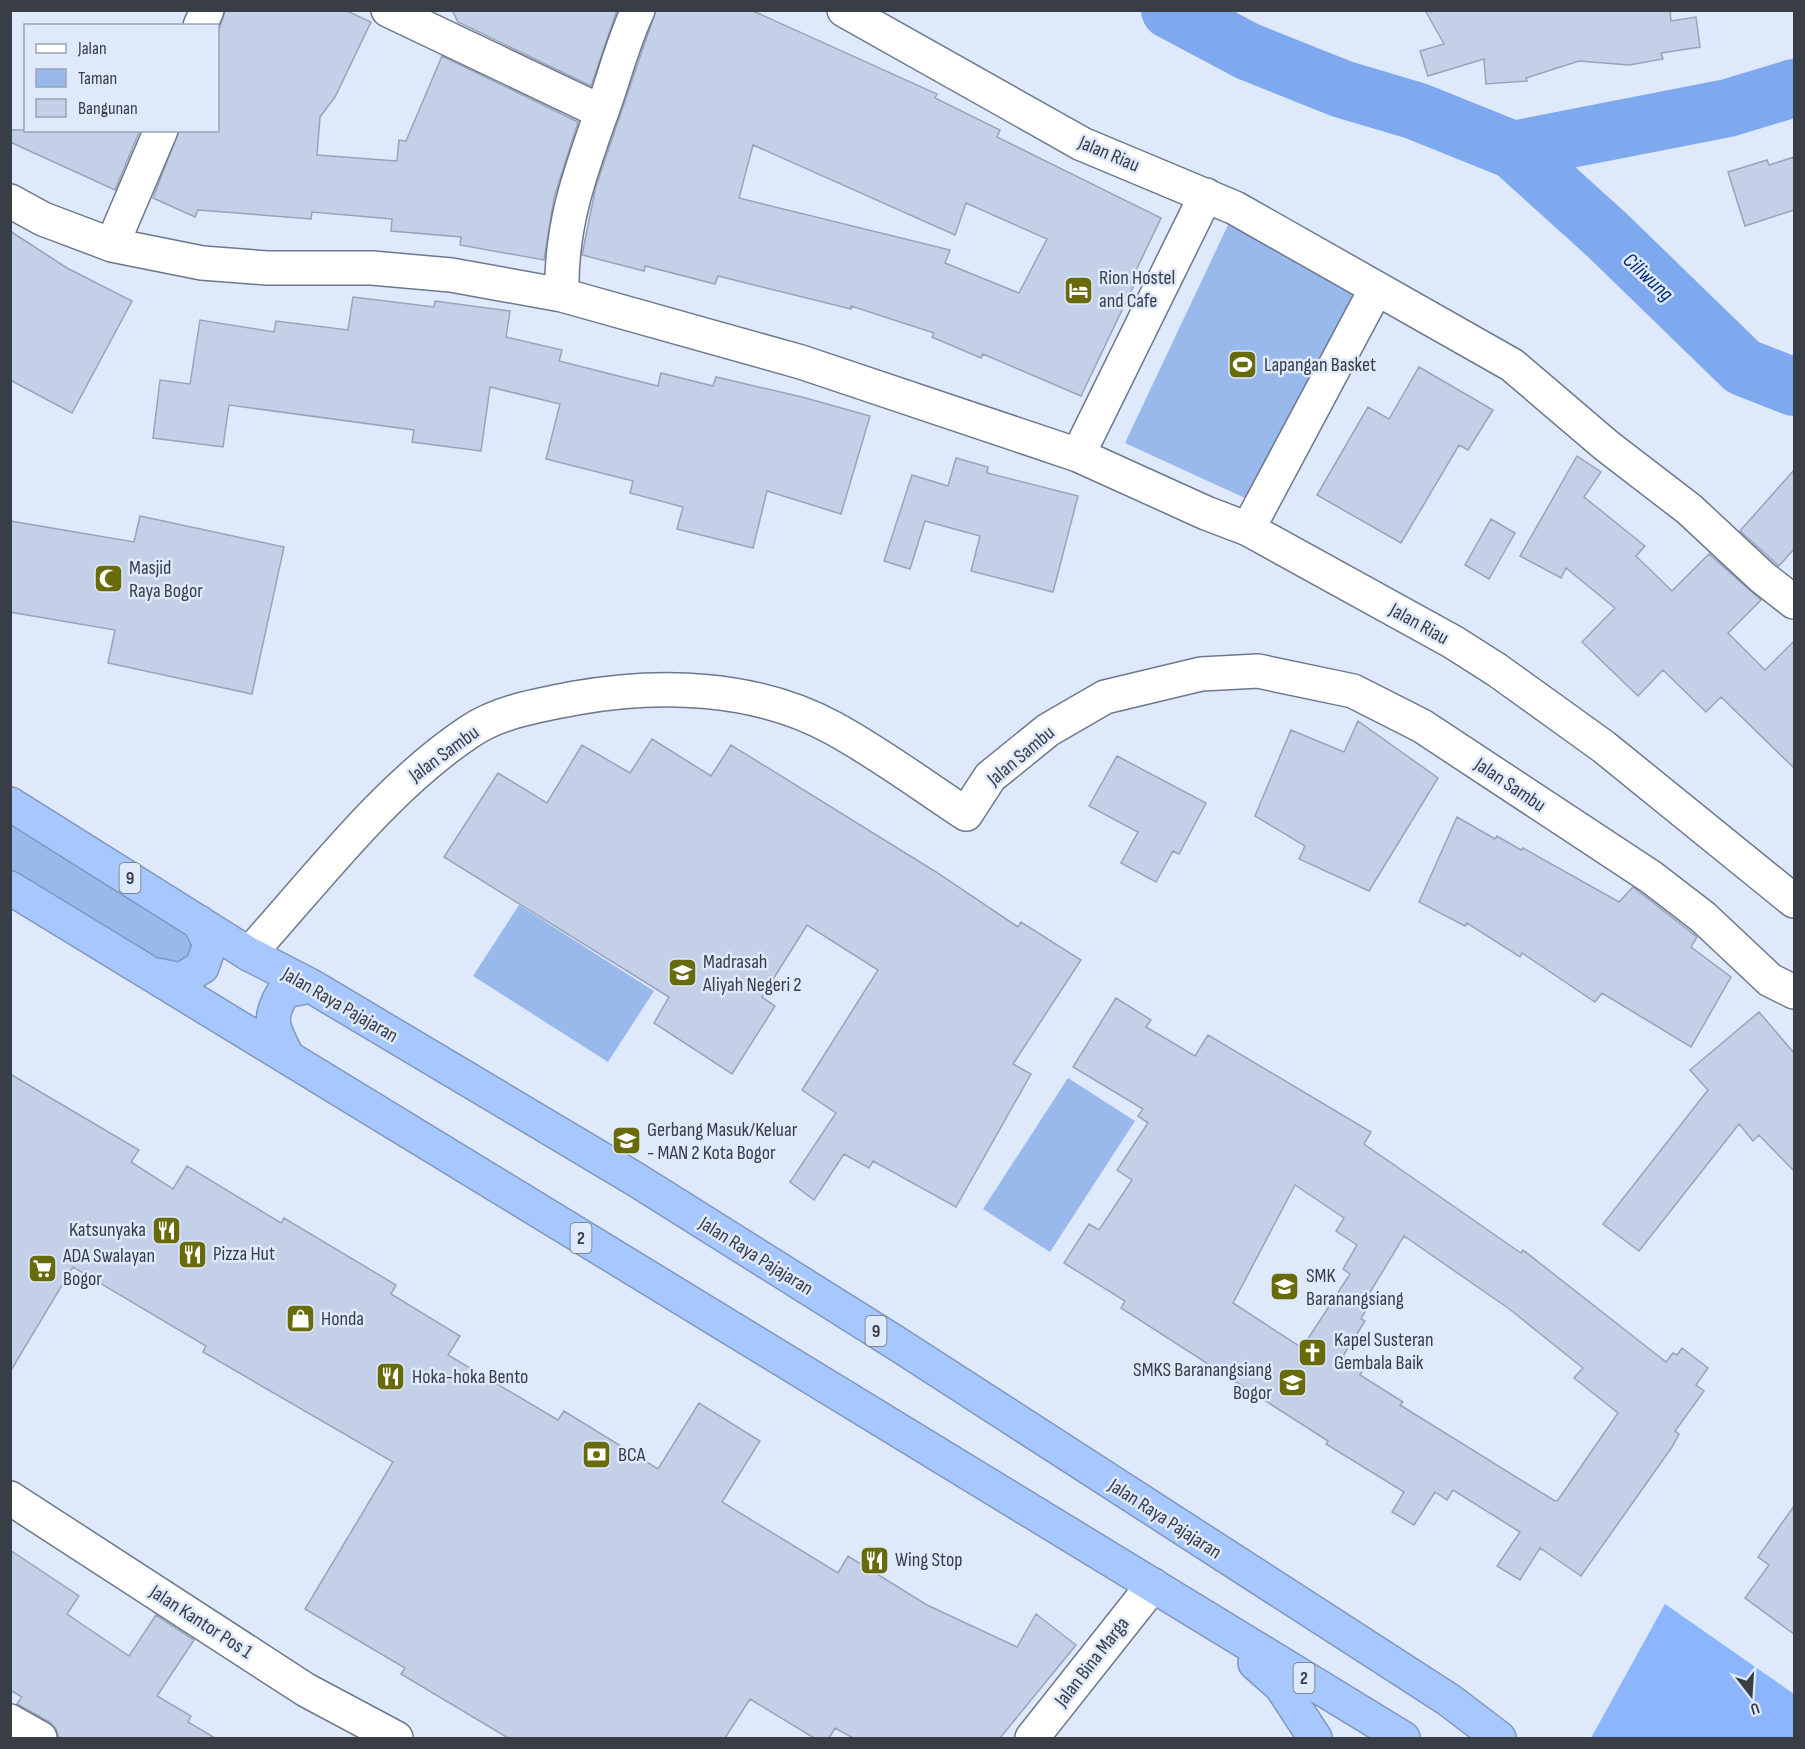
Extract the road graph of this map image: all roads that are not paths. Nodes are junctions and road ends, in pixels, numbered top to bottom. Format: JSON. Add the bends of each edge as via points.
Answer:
{"nodes":[{"id":1,"x":207,"y":10,"type":"edge"},
{"id":2,"x":388,"y":10,"type":"edge"},
{"id":3,"x":638,"y":10,"type":"edge"},
{"id":4,"x":844,"y":10,"type":"edge"},
{"id":5,"x":201,"y":24,"type":"edge"},
{"id":6,"x":602,"y":112,"type":"junction"},
{"id":7,"x":159,"y":132,"type":"edge"},
{"id":8,"x":1206,"y":195,"type":"junction"},
{"id":9,"x":10,"y":201,"type":"edge"},
{"id":10,"x":112,"y":245,"type":"junction"},
{"id":11,"x":1376,"y":289,"type":"junction"},
{"id":12,"x":562,"y":296,"type":"junction"},
{"id":13,"x":1078,"y":455,"type":"junction"},
{"id":14,"x":1248,"y":529,"type":"junction"},
{"id":15,"x":1794,"y":602,"type":"edge"},
{"id":16,"x":10,"y":804,"type":"edge"},
{"id":17,"x":10,"y":888,"type":"edge"},
{"id":18,"x":1794,"y":901,"type":"edge"},
{"id":19,"x":199,"y":922,"type":"junction"},
{"id":20,"x":249,"y":954,"type":"junction"},
{"id":21,"x":156,"y":975,"type":"junction"},
{"id":22,"x":311,"y":987,"type":"junction"},
{"id":23,"x":1794,"y":992,"type":"edge"},
{"id":24,"x":286,"y":1054,"type":"junction"},
{"id":25,"x":10,"y":1498,"type":"edge"},
{"id":26,"x":1152,"y":1586,"type":"junction"},
{"id":27,"x":1205,"y":1617,"type":"junction"},
{"id":28,"x":10,"y":1721,"type":"edge"},
{"id":29,"x":1489,"y":1736,"type":"edge"},
{"id":30,"x":40,"y":1738,"type":"edge"},
{"id":31,"x":396,"y":1738,"type":"edge"},
{"id":32,"x":1032,"y":1738,"type":"edge"},
{"id":33,"x":1315,"y":1738,"type":"edge"},
{"id":34,"x":1403,"y":1738,"type":"edge"}],
"edges":[{"from":1,"to":5,"type":"street"},
{"from":2,"to":6,"type":"street"},
{"from":3,"to":6,"type":"street"},
{"from":4,"to":8,"type":"street","name":"Jalan Riau","via":[[1083,144]]},
{"from":6,"to":12,"type":"street","via":[[580,169],[568,216],[561,260]]},
{"from":7,"to":10,"type":"street"},
{"from":8,"to":11,"type":"street","name":"Jalan Riau"},
{"from":8,"to":13,"type":"street"},
{"from":9,"to":10,"type":"street","name":"Jalan Riau","via":[[43,219]]},
{"from":10,"to":12,"type":"street","name":"Jalan Riau","via":[[202,263],[267,268],[372,268],[451,275]]},
{"from":11,"to":14,"type":"street"},
{"from":11,"to":15,"type":"street","name":"Jalan Riau","via":[[1512,366],[1689,509]]},
{"from":12,"to":13,"type":"street","name":"Jalan Riau","via":[[801,362]]},
{"from":13,"to":14,"type":"street","name":"Jalan Riau"},
{"from":14,"to":18,"type":"street","name":"Jalan Riau","via":[[1454,642],[1497,670],[1604,747]]},
{"from":16,"to":19,"type":"highway","name":"Jalan Raya Pajajaran","number":"9"},
{"from":17,"to":21,"type":"highway","number":"2"},
{"from":19,"to":20,"type":"highway","name":"Jalan Raya Pajajaran","number":"9"},
{"from":19,"to":21,"type":"highway","via":[[210,944],[202,967],[181,980]]},
{"from":20,"to":22,"type":"highway","name":"Jalan Raya Pajajaran","number":"9"},
{"from":20,"to":23,"type":"street","name":"Jalan Sambu","via":[[405,781],[470,731],[522,708],[597,694],[691,690],[745,696],[831,727],[966,814],[990,777],[1048,730],[1105,697],[1201,674],[1258,671],[1353,691],[1422,726],[1651,877],[1703,918],[1770,980]]},
{"from":21,"to":24,"type":"highway","number":"2"},
{"from":22,"to":24,"type":"highway","via":[[284,991],[274,1008],[271,1024]]},
{"from":22,"to":29,"type":"highway","name":"Jalan Raya Pajajaran","number":"9","via":[[635,1179],[866,1324],[1449,1700]]},
{"from":24,"to":26,"type":"highway","number":"2"},
{"from":25,"to":31,"type":"street","name":"Jalan Kantor Pos 1","via":[[306,1690]]},
{"from":26,"to":27,"type":"highway","number":"2"},
{"from":26,"to":32,"type":"street","name":"Jalan Bina Marga"},
{"from":27,"to":33,"type":"highway","via":[[1281,1686]]},
{"from":27,"to":34,"type":"highway","number":"2"},
{"from":28,"to":30,"type":"street"}]}
